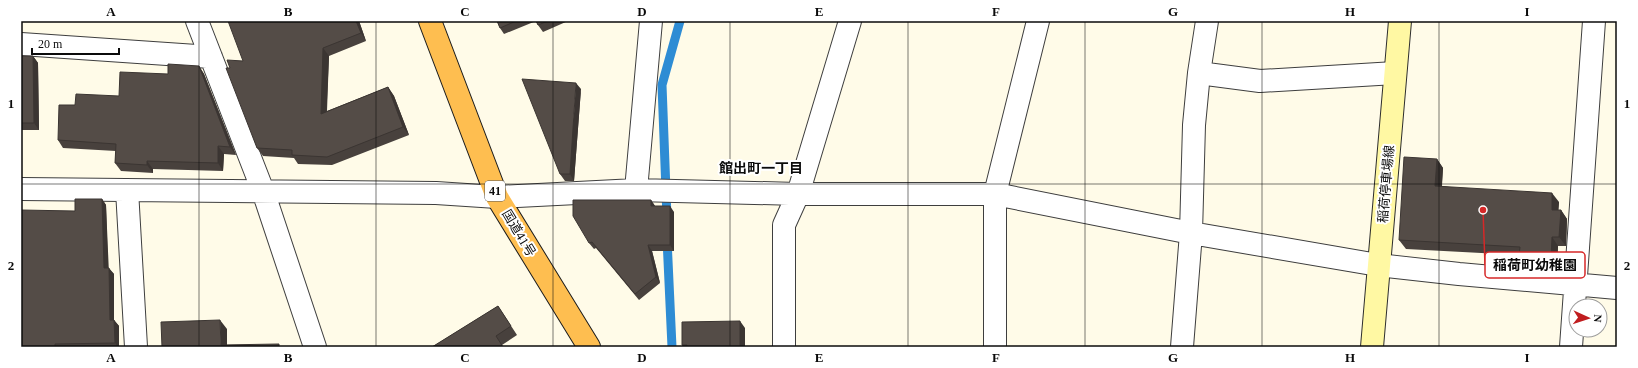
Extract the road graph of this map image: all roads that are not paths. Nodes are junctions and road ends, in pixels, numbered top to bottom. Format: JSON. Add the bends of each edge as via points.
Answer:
{"nodes":[{"id":1,"x":197,"y":21,"type":"edge"},
{"id":2,"x":430,"y":21,"type":"edge"},
{"id":3,"x":651,"y":21,"type":"edge"},
{"id":4,"x":850,"y":21,"type":"edge"},
{"id":5,"x":1038,"y":21,"type":"edge"},
{"id":6,"x":1207,"y":21,"type":"edge"},
{"id":7,"x":1400,"y":21,"type":"edge"},
{"id":8,"x":1594,"y":21,"type":"edge"},
{"id":9,"x":21,"y":44,"type":"edge"},
{"id":10,"x":211,"y":57,"type":"junction"},
{"id":11,"x":1199,"y":73,"type":"junction"},
{"id":12,"x":1396,"y":73,"type":"junction"},
{"id":13,"x":21,"y":189,"type":"edge"},
{"id":14,"x":127,"y":190,"type":"junction"},
{"id":15,"x":263,"y":190,"type":"junction"},
{"id":16,"x":636,"y":190,"type":"junction"},
{"id":17,"x":798,"y":194,"type":"junction"},
{"id":18,"x":995,"y":194,"type":"junction"},
{"id":19,"x":497,"y":197,"type":"junction"},
{"id":20,"x":1191,"y":233,"type":"junction"},
{"id":21,"x":1378,"y":265,"type":"junction"},
{"id":22,"x":1576,"y":285,"type":"junction"},
{"id":23,"x":1617,"y":288,"type":"edge"},
{"id":24,"x":136,"y":347,"type":"edge"},
{"id":25,"x":314,"y":347,"type":"edge"},
{"id":26,"x":589,"y":347,"type":"edge"},
{"id":27,"x":784,"y":347,"type":"edge"},
{"id":28,"x":995,"y":347,"type":"edge"},
{"id":29,"x":1182,"y":347,"type":"edge"},
{"id":30,"x":1372,"y":347,"type":"edge"},
{"id":31,"x":1571,"y":347,"type":"edge"}],
"edges":[{"from":1,"to":10,"type":"street"},
{"from":2,"to":19,"type":"highway","name":"国道41号","number":"41"},
{"from":3,"to":16,"type":"street"},
{"from":4,"to":17,"type":"street"},
{"from":5,"to":18,"type":"street"},
{"from":6,"to":11,"type":"street"},
{"from":7,"to":12,"type":"main road","name":"稲荷停車場線"},
{"from":8,"to":22,"type":"street"},
{"from":9,"to":10,"type":"street"},
{"from":10,"to":15,"type":"street"},
{"from":11,"to":12,"type":"street","via":[[1260,81]]},
{"from":11,"to":20,"type":"street","via":[[1194,125]]},
{"from":12,"to":21,"type":"main road","name":"稲荷停車場線"},
{"from":13,"to":14,"type":"street"},
{"from":14,"to":15,"type":"street"},
{"from":14,"to":24,"type":"street"},
{"from":15,"to":19,"type":"street","via":[[436,193]]},
{"from":15,"to":25,"type":"street"},
{"from":16,"to":17,"type":"street"},
{"from":16,"to":19,"type":"street"},
{"from":17,"to":18,"type":"street"},
{"from":17,"to":27,"type":"street","via":[[784,225]]},
{"from":18,"to":20,"type":"street"},
{"from":18,"to":28,"type":"street"},
{"from":19,"to":26,"type":"highway","name":"国道41号","number":"41"},
{"from":20,"to":21,"type":"street"},
{"from":20,"to":29,"type":"street"},
{"from":21,"to":22,"type":"street"},
{"from":21,"to":30,"type":"main road","name":"稲荷停車場線"},
{"from":22,"to":23,"type":"street"},
{"from":22,"to":31,"type":"street"}]}
